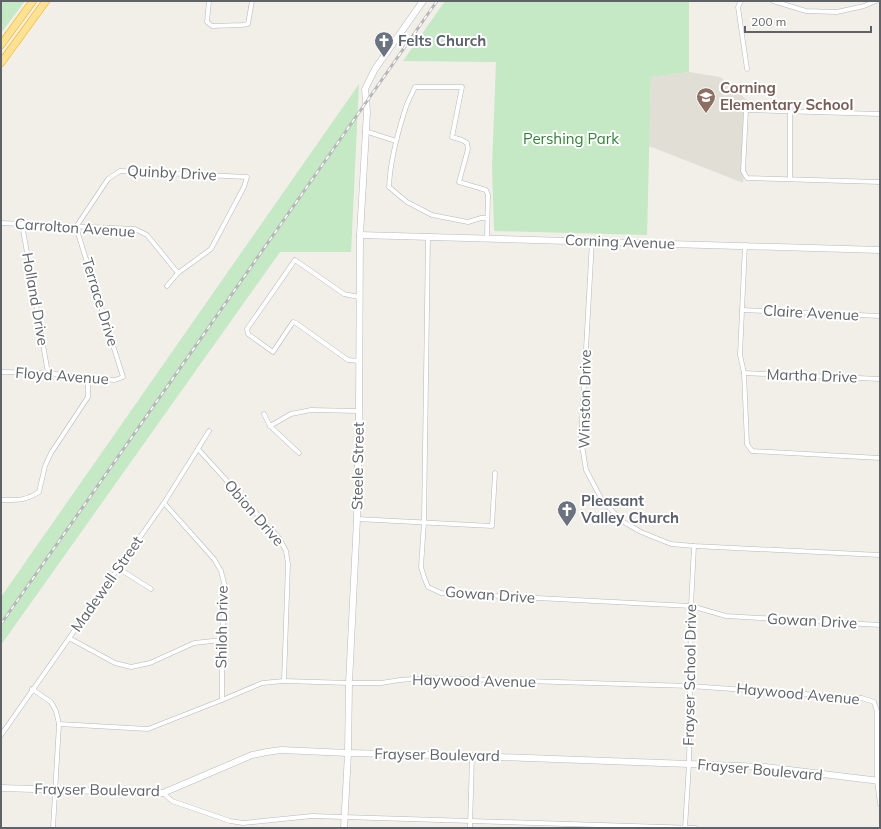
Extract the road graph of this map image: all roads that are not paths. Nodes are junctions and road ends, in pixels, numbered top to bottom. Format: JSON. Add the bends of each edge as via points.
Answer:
{"nodes":[{"id":1,"x":33,"y":1,"type":"edge"},
{"id":2,"x":46,"y":1,"type":"edge"},
{"id":3,"x":208,"y":1,"type":"edge"},
{"id":4,"x":252,"y":1,"type":"edge"},
{"id":5,"x":423,"y":1,"type":"edge"},
{"id":6,"x":741,"y":1,"type":"edge"},
{"id":7,"x":773,"y":1,"type":"edge"},
{"id":8,"x":876,"y":1,"type":"edge"},
{"id":9,"x":1,"y":45,"type":"edge"},
{"id":10,"x":1,"y":63,"type":"edge"},
{"id":11,"x":748,"y":69,"type":"dead end"},
{"id":12,"x":790,"y":111,"type":"junction"},
{"id":13,"x":880,"y":114,"type":"edge"},
{"id":14,"x":365,"y":131,"type":"junction"},
{"id":15,"x":396,"y":141,"type":"junction"},
{"id":16,"x":790,"y":180,"type":"junction"},
{"id":17,"x":880,"y":182,"type":"edge"},
{"id":18,"x":487,"y":218,"type":"junction"},
{"id":19,"x":1,"y":223,"type":"edge"},
{"id":20,"x":22,"y":224,"type":"junction"},
{"id":21,"x":76,"y":227,"type":"junction"},
{"id":22,"x":360,"y":234,"type":"junction"},
{"id":23,"x":428,"y":236,"type":"junction"},
{"id":24,"x":487,"y":238,"type":"junction"},
{"id":25,"x":592,"y":241,"type":"junction"},
{"id":26,"x":745,"y":245,"type":"junction"},
{"id":27,"x":880,"y":250,"type":"edge"},
{"id":28,"x":178,"y":273,"type":"junction"},
{"id":29,"x":167,"y":286,"type":"dead end"},
{"id":30,"x":359,"y":297,"type":"junction"},
{"id":31,"x":742,"y":310,"type":"junction"},
{"id":32,"x":880,"y":316,"type":"edge"},
{"id":33,"x":359,"y":361,"type":"junction"},
{"id":34,"x":1,"y":372,"type":"edge"},
{"id":35,"x":48,"y":373,"type":"junction"},
{"id":36,"x":744,"y":373,"type":"junction"},
{"id":37,"x":123,"y":377,"type":"joint"},
{"id":38,"x":88,"y":378,"type":"junction"},
{"id":39,"x":880,"y":379,"type":"edge"},
{"id":40,"x":359,"y":411,"type":"junction"},
{"id":41,"x":264,"y":414,"type":"dead end"},
{"id":42,"x":270,"y":426,"type":"junction"},
{"id":43,"x":209,"y":432,"type":"dead end"},
{"id":44,"x":198,"y":449,"type":"junction"},
{"id":45,"x":299,"y":453,"type":"dead end"},
{"id":46,"x":880,"y":458,"type":"edge"},
{"id":47,"x":495,"y":473,"type":"dead end"},
{"id":48,"x":1,"y":500,"type":"edge"},
{"id":49,"x":164,"y":503,"type":"junction"},
{"id":50,"x":357,"y":519,"type":"junction"},
{"id":51,"x":424,"y":522,"type":"junction"},
{"id":52,"x":694,"y":546,"type":"junction"},
{"id":53,"x":880,"y":554,"type":"edge"},
{"id":54,"x":118,"y":568,"type":"junction"},
{"id":55,"x":151,"y":590,"type":"dead end"},
{"id":56,"x":691,"y":606,"type":"junction"},
{"id":57,"x":880,"y":625,"type":"edge"},
{"id":58,"x":69,"y":638,"type":"junction"},
{"id":59,"x":222,"y":640,"type":"junction"},
{"id":60,"x":284,"y":681,"type":"junction"},
{"id":61,"x":349,"y":683,"type":"junction"},
{"id":62,"x":690,"y":686,"type":"junction"},
{"id":63,"x":32,"y":690,"type":"junction"},
{"id":64,"x":222,"y":700,"type":"junction"},
{"id":65,"x":59,"y":724,"type":"junction"},
{"id":66,"x":1,"y":735,"type":"edge"},
{"id":67,"x":348,"y":753,"type":"junction"},
{"id":68,"x":472,"y":756,"type":"junction"},
{"id":69,"x":689,"y":764,"type":"junction"},
{"id":70,"x":878,"y":781,"type":"edge"},
{"id":71,"x":1,"y":788,"type":"edge"},
{"id":72,"x":55,"y":790,"type":"junction"},
{"id":73,"x":162,"y":793,"type":"junction"},
{"id":74,"x":880,"y":804,"type":"edge"},
{"id":75,"x":344,"y":817,"type":"junction"},
{"id":76,"x":470,"y":821,"type":"junction"},
{"id":77,"x":53,"y":828,"type":"edge"},
{"id":78,"x":344,"y":828,"type":"edge"},
{"id":79,"x":470,"y":828,"type":"edge"},
{"id":80,"x":685,"y":828,"type":"edge"},
{"id":81,"x":696,"y":828,"type":"edge"}],
"edges":[{"from":1,"to":9,"type":"highway"},
{"from":2,"to":10,"type":"highway"},
{"from":3,"to":4,"type":"street","via":[[207,22],[212,26],[248,24]]},
{"from":5,"to":14,"type":"street","name":"Steele Street","via":[[375,69],[364,89],[367,112]]},
{"from":6,"to":11,"type":"street","via":[[738,7]]},
{"from":7,"to":8,"type":"street","via":[[806,11],[837,12]]},
{"from":12,"to":13,"type":"street"},
{"from":12,"to":16,"type":"street"},
{"from":12,"to":16,"type":"street","via":[[746,110],[743,171],[747,178]]},
{"from":14,"to":15,"type":"street"},
{"from":14,"to":22,"type":"street","name":"Steele Street"},
{"from":15,"to":18,"type":"street","via":[[389,187],[407,202],[432,216],[468,222]]},
{"from":15,"to":18,"type":"street","via":[[405,108],[415,86],[462,87],[452,137],[467,143],[468,149],[459,182],[486,190]]},
{"from":16,"to":17,"type":"street"},
{"from":18,"to":24,"type":"street"},
{"from":19,"to":20,"type":"street","name":"Carrolton Avenue"},
{"from":20,"to":21,"type":"street","name":"Carrolton Avenue"},
{"from":20,"to":35,"type":"street","name":"Holland Drive"},
{"from":21,"to":28,"type":"street","name":"Carrolton Avenue","via":[[135,229],[147,235]]},
{"from":21,"to":28,"type":"street","name":"Quinby Drive","via":[[108,179],[120,170],[247,177],[211,249]]},
{"from":21,"to":37,"type":"street","name":"Terrace Drive"},
{"from":22,"to":23,"type":"street","name":"Corning Avenue"},
{"from":22,"to":30,"type":"street","name":"Steele Street"},
{"from":23,"to":24,"type":"street","name":"Corning Avenue"},
{"from":23,"to":51,"type":"street","name":"Gowan Drive"},
{"from":24,"to":25,"type":"street","name":"Corning Avenue"},
{"from":25,"to":26,"type":"street","name":"Corning Avenue"},
{"from":25,"to":52,"type":"street","name":"Winston Drive","via":[[581,439],[586,470],[602,500],[622,521],[671,544]]},
{"from":26,"to":27,"type":"street","name":"Corning Avenue"},
{"from":26,"to":31,"type":"street"},
{"from":28,"to":29,"type":"street"},
{"from":30,"to":33,"type":"street","name":"Steele Street"},
{"from":30,"to":33,"type":"street","via":[[344,294],[295,260],[247,329],[248,334],[273,352],[293,322],[348,360]]},
{"from":31,"to":32,"type":"street","name":"Claire Avenue"},
{"from":31,"to":36,"type":"street","via":[[740,355]]},
{"from":33,"to":40,"type":"street","name":"Steele Street"},
{"from":34,"to":35,"type":"street","name":"Floyd Avenue"},
{"from":35,"to":38,"type":"street","name":"Floyd Avenue"},
{"from":36,"to":39,"type":"street","name":"Martha Drive"},
{"from":36,"to":46,"type":"street","via":[[747,444],[752,451]]},
{"from":37,"to":38,"type":"street","name":"Floyd Avenue","via":[[115,380]]},
{"from":38,"to":48,"type":"street","via":[[88,397],[51,452],[39,492],[19,500]]},
{"from":40,"to":42,"type":"street","via":[[311,410],[291,414]]},
{"from":40,"to":50,"type":"street","name":"Steele Street"},
{"from":41,"to":42,"type":"street"},
{"from":42,"to":45,"type":"street"},
{"from":43,"to":44,"type":"street","name":"Madewell Street"},
{"from":44,"to":49,"type":"street","name":"Madewell Street"},
{"from":44,"to":60,"type":"street","name":"Obion Drive","via":[[279,538],[286,551],[288,564]]},
{"from":47,"to":51,"type":"street","via":[[492,526]]},
{"from":49,"to":54,"type":"street","name":"Madewell Street"},
{"from":49,"to":59,"type":"street","name":"Shiloh Drive","via":[[214,559],[221,571],[225,587]]},
{"from":50,"to":51,"type":"street"},
{"from":50,"to":61,"type":"street","name":"Steele Street"},
{"from":51,"to":56,"type":"street","name":"Gowan Drive","via":[[421,567],[428,587],[441,593]]},
{"from":52,"to":53,"type":"street","name":"Winston Drive"},
{"from":52,"to":56,"type":"street","name":"Frayser School Drive"},
{"from":54,"to":55,"type":"street"},
{"from":54,"to":58,"type":"street","name":"Madewell Street"},
{"from":56,"to":57,"type":"street","name":"Gowan Drive","via":[[726,616]]},
{"from":56,"to":62,"type":"street","name":"Frayser School Drive"},
{"from":58,"to":59,"type":"street","via":[[115,664],[132,667],[150,663],[194,643]]},
{"from":58,"to":63,"type":"street","name":"Madewell Street"},
{"from":59,"to":64,"type":"street","name":"Shiloh Drive"},
{"from":60,"to":61,"type":"street","name":"Haywood Avenue"},
{"from":60,"to":64,"type":"street","name":"Haywood Avenue","via":[[262,683]]},
{"from":61,"to":62,"type":"street","name":"Haywood Avenue","via":[[381,683],[427,678]]},
{"from":61,"to":67,"type":"street","name":"Steele Street"},
{"from":62,"to":69,"type":"street","name":"Frayser School Drive"},
{"from":62,"to":70,"type":"street","name":"Haywood Avenue","via":[[862,698],[874,702],[877,711]]},
{"from":63,"to":65,"type":"street","via":[[51,702]]},
{"from":63,"to":66,"type":"street","name":"Madewell Street"},
{"from":64,"to":65,"type":"street","name":"Haywood Avenue","via":[[148,729]]},
{"from":65,"to":72,"type":"street"},
{"from":67,"to":68,"type":"street","name":"Frayser Boulevard"},
{"from":67,"to":73,"type":"street","name":"Frayser Boulevard","via":[[281,750],[252,755]]},
{"from":67,"to":75,"type":"street","name":"Steele Street"},
{"from":68,"to":69,"type":"street","name":"Frayser Boulevard"},
{"from":68,"to":76,"type":"street"},
{"from":69,"to":70,"type":"street","name":"Frayser Boulevard","via":[[765,767]]},
{"from":69,"to":80,"type":"street","name":"Frayser School Drive"},
{"from":70,"to":74,"type":"street"},
{"from":71,"to":72,"type":"street","name":"Frayser Boulevard"},
{"from":72,"to":73,"type":"street","name":"Frayser Boulevard"},
{"from":72,"to":77,"type":"street"},
{"from":73,"to":75,"type":"street","via":[[172,801],[230,821],[312,816]]},
{"from":75,"to":76,"type":"street"},
{"from":75,"to":78,"type":"street","name":"Steele Street"},
{"from":76,"to":79,"type":"street"},
{"from":76,"to":80,"type":"street"},
{"from":80,"to":81,"type":"street"}]}
